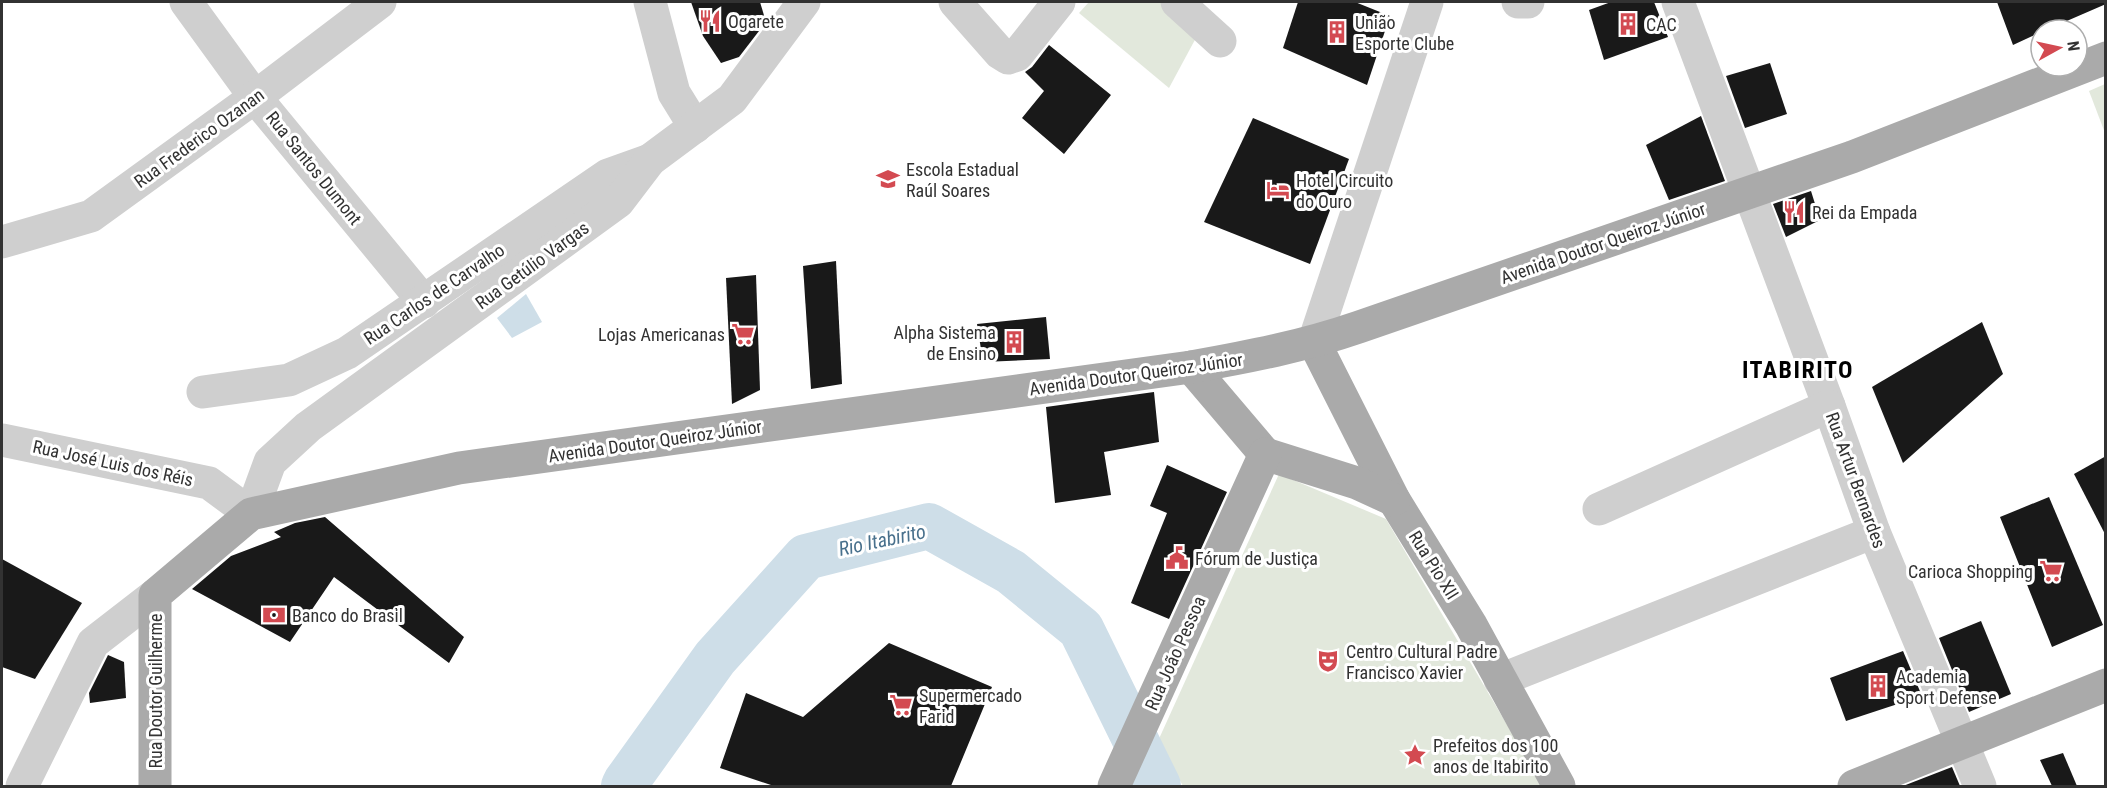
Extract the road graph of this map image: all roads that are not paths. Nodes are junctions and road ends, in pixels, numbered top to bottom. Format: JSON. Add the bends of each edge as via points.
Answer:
{"nodes":[{"id":1,"x":186,"y":2,"type":"edge"},
{"id":2,"x":380,"y":2,"type":"edge"},
{"id":3,"x":650,"y":2,"type":"edge"},
{"id":4,"x":804,"y":2,"type":"edge"},
{"id":5,"x":955,"y":2,"type":"edge"},
{"id":6,"x":1059,"y":2,"type":"edge"},
{"id":7,"x":1177,"y":2,"type":"edge"},
{"id":8,"x":1427,"y":2,"type":"edge"},
{"id":9,"x":1518,"y":2,"type":"edge"},
{"id":10,"x":1528,"y":2,"type":"edge"},
{"id":11,"x":1689,"y":8,"type":"edge"},
{"id":12,"x":1220,"y":41,"type":"dead end"},
{"id":13,"x":2106,"y":58,"type":"edge"},
{"id":14,"x":255,"y":97,"type":"junction"},
{"id":15,"x":695,"y":127,"type":"junction"},
{"id":16,"x":650,"y":160,"type":"junction"},
{"id":17,"x":1749,"y":192,"type":"junction"},
{"id":18,"x":2,"y":242,"type":"edge"},
{"id":19,"x":424,"y":302,"type":"junction"},
{"id":20,"x":1314,"y":342,"type":"junction"},
{"id":21,"x":1191,"y":367,"type":"junction"},
{"id":22,"x":203,"y":392,"type":"dead end"},
{"id":23,"x":1829,"y":406,"type":"junction"},
{"id":24,"x":2,"y":440,"type":"edge"},
{"id":25,"x":1265,"y":454,"type":"junction"},
{"id":26,"x":1394,"y":500,"type":"junction"},
{"id":27,"x":1599,"y":509,"type":"dead end"},
{"id":28,"x":251,"y":514,"type":"junction"},
{"id":29,"x":1874,"y":532,"type":"junction"},
{"id":30,"x":155,"y":595,"type":"junction"},
{"id":31,"x":1500,"y":680,"type":"junction"},
{"id":32,"x":2106,"y":685,"type":"edge"},
{"id":33,"x":1963,"y":743,"type":"junction"},
{"id":34,"x":22,"y":786,"type":"edge"},
{"id":35,"x":155,"y":786,"type":"edge"},
{"id":36,"x":1114,"y":786,"type":"edge"},
{"id":37,"x":1558,"y":786,"type":"edge"},
{"id":38,"x":1854,"y":786,"type":"edge"},
{"id":39,"x":1980,"y":786,"type":"edge"}],
"edges":[{"from":1,"to":14,"type":"street","name":"Rua Santos Dumont"},
{"from":2,"to":14,"type":"street","name":"Rua Frederico Ozanan"},
{"from":3,"to":15,"type":"street","via":[[675,93]]},
{"from":4,"to":15,"type":"street","name":"Rua Getúlio Vargas","via":[[732,99]]},
{"from":5,"to":6,"type":"street","via":[[1008,58],[1017,55]]},
{"from":7,"to":12,"type":"street"},
{"from":8,"to":20,"type":"street"},
{"from":9,"to":10,"type":"street"},
{"from":11,"to":17,"type":"street","name":"Rua Artur Bernardes"},
{"from":13,"to":17,"type":"main road","name":"Avenida Doutor Queiroz Júnior","via":[[1852,157]]},
{"from":14,"to":18,"type":"street","name":"Rua Frederico Ozanan","via":[[91,216]]},
{"from":14,"to":19,"type":"street","name":"Rua Santos Dumont"},
{"from":15,"to":16,"type":"street","name":"Rua Getúlio Vargas"},
{"from":16,"to":19,"type":"street","name":"Rua Carlos de Carvalho","via":[[608,175]]},
{"from":16,"to":28,"type":"street","name":"Rua Getúlio Vargas","via":[[618,202],[308,427],[270,462]]},
{"from":17,"to":20,"type":"main road","name":"Avenida Doutor Queiroz Júnior"},
{"from":17,"to":23,"type":"street","name":"Rua Artur Bernardes"},
{"from":19,"to":22,"type":"street","name":"Rua Carlos de Carvalho","via":[[346,353],[301,375]]},
{"from":20,"to":21,"type":"main road","name":"Avenida Doutor Queiroz Júnior"},
{"from":20,"to":26,"type":"main road","name":"Rua Pio XII"},
{"from":21,"to":25,"type":"main road"},
{"from":21,"to":28,"type":"main road","name":"Avenida Doutor Queiroz Júnior","via":[[459,468]]},
{"from":23,"to":27,"type":"street"},
{"from":23,"to":29,"type":"street","name":"Rua Artur Bernardes"},
{"from":24,"to":28,"type":"street","name":"Rua José Luis dos Réis","via":[[209,483]]},
{"from":25,"to":26,"type":"main road","via":[[1358,483]]},
{"from":25,"to":36,"type":"main road","name":"Rua João Pessoa"},
{"from":26,"to":31,"type":"main road","name":"Rua Pio XII"},
{"from":28,"to":30,"type":"main road","name":"Avenida Doutor Queiroz Júnior"},
{"from":29,"to":31,"type":"street"},
{"from":29,"to":33,"type":"street","name":"Rua Artur Bernardes"},
{"from":30,"to":34,"type":"street","via":[[93,643]]},
{"from":30,"to":35,"type":"main road","name":"Rua Doutor Guilherme"},
{"from":31,"to":37,"type":"main road","name":"Rua Pio XII"},
{"from":32,"to":33,"type":"main road"},
{"from":33,"to":38,"type":"main road"},
{"from":33,"to":39,"type":"street","name":"Rua Artur Bernardes"}]}
